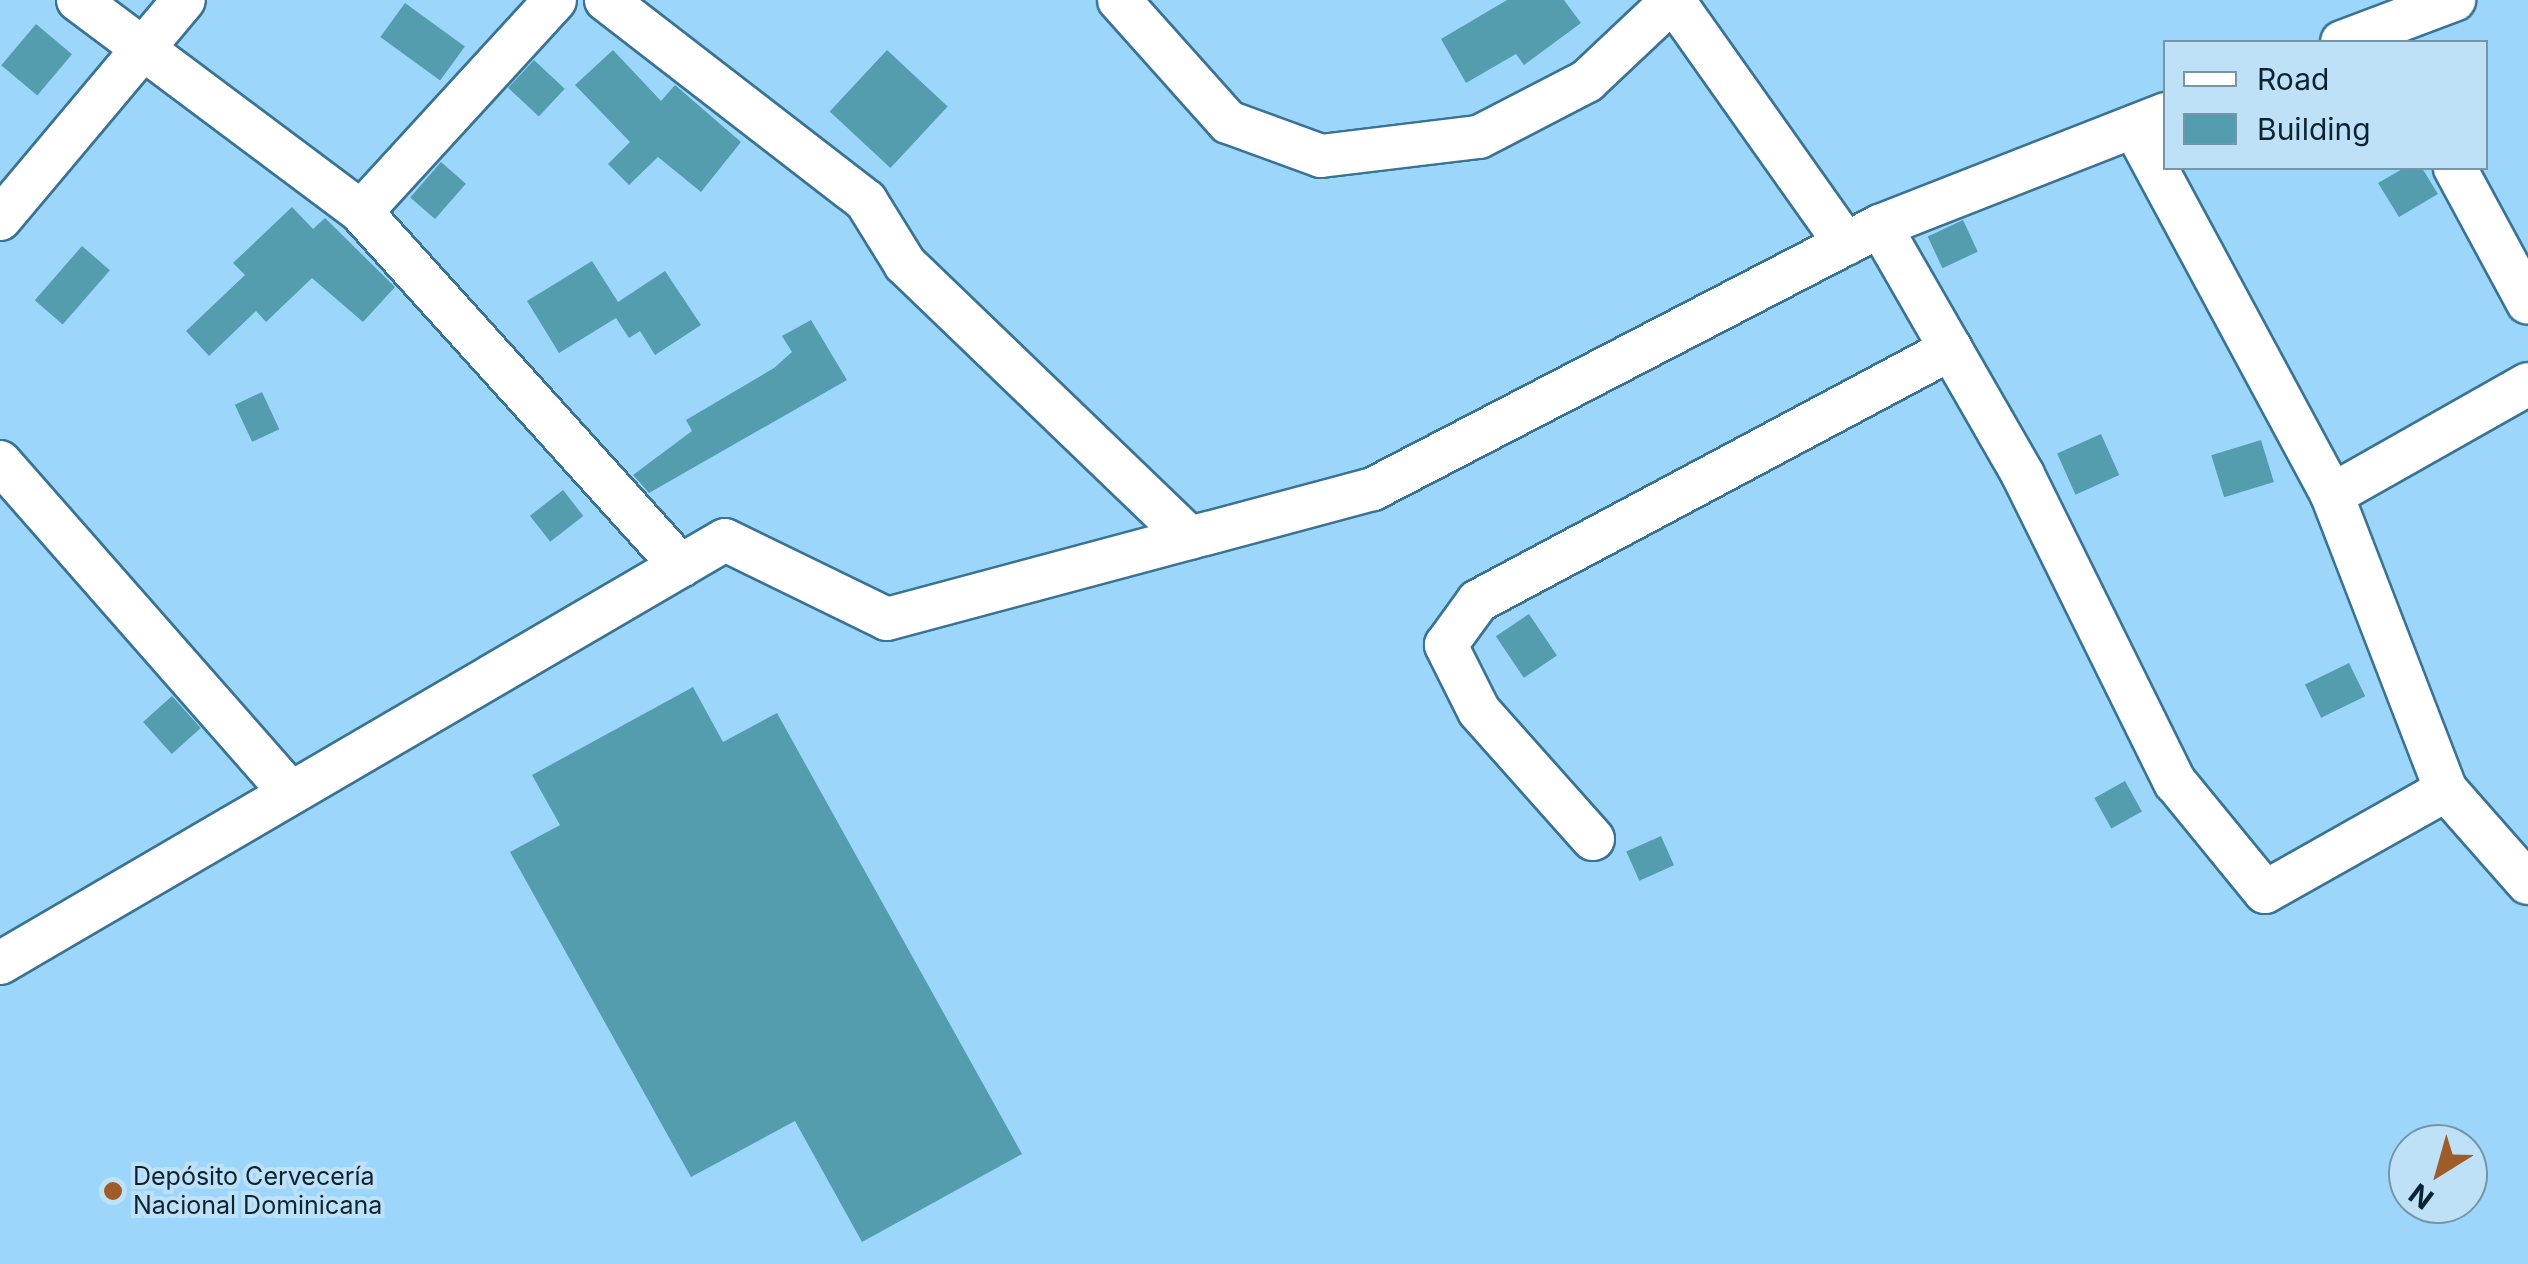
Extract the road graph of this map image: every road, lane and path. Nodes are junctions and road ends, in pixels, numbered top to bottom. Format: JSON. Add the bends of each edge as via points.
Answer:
{"nodes":[{"id":1,"x":78,"y":0,"type":"edge"},
{"id":2,"x":184,"y":0,"type":"edge"},
{"id":3,"x":555,"y":0,"type":"edge"},
{"id":4,"x":606,"y":0,"type":"edge"},
{"id":5,"x":1118,"y":0,"type":"edge"},
{"id":6,"x":1673,"y":0,"type":"edge"},
{"id":7,"x":2454,"y":0,"type":"edge"},
{"id":8,"x":2370,"y":28,"type":"edge"},
{"id":9,"x":142,"y":48,"type":"junction"},
{"id":10,"x":2150,"y":121,"type":"edge"},
{"id":11,"x":2163,"y":148,"type":"edge"},
{"id":12,"x":2174,"y":170,"type":"edge"},
{"id":13,"x":2457,"y":170,"type":"edge"},
{"id":14,"x":360,"y":212,"type":"junction"},
{"id":15,"x":0,"y":220,"type":"edge"},
{"id":16,"x":1863,"y":235,"type":"junction"},
{"id":17,"x":2528,"y":303,"type":"edge"},
{"id":18,"x":1951,"y":349,"type":"junction"},
{"id":19,"x":2528,"y":384,"type":"edge"},
{"id":20,"x":0,"y":462,"type":"edge"},
{"id":21,"x":2332,"y":494,"type":"junction"},
{"id":22,"x":1190,"y":538,"type":"junction"},
{"id":23,"x":681,"y":566,"type":"junction"},
{"id":24,"x":288,"y":790,"type":"junction"},
{"id":25,"x":2446,"y":790,"type":"junction"},
{"id":26,"x":1592,"y":839,"type":"dead end"},
{"id":27,"x":2528,"y":883,"type":"edge"},
{"id":28,"x":0,"y":963,"type":"edge"}],
"edges":[{"from":1,"to":9,"type":"street"},
{"from":2,"to":9,"type":"street"},
{"from":3,"to":14,"type":"street"},
{"from":4,"to":22,"type":"street","via":[[866,201],[905,264]]},
{"from":5,"to":6,"type":"street","via":[[1228,122],[1321,156],[1479,137],[1587,81]]},
{"from":6,"to":16,"type":"street"},
{"from":7,"to":8,"type":"street"},
{"from":9,"to":14,"type":"street"},
{"from":9,"to":15,"type":"street"},
{"from":10,"to":11,"type":"street"},
{"from":10,"to":16,"type":"street"},
{"from":12,"to":21,"type":"street"},
{"from":13,"to":17,"type":"street"},
{"from":14,"to":23,"type":"street"},
{"from":16,"to":18,"type":"street"},
{"from":16,"to":22,"type":"street","via":[[1374,489]]},
{"from":18,"to":25,"type":"street","via":[[2174,782],[2265,892]]},
{"from":18,"to":26,"type":"street","via":[[1478,601],[1446,645],[1479,711]]},
{"from":19,"to":21,"type":"street"},
{"from":20,"to":24,"type":"street"},
{"from":21,"to":25,"type":"street"},
{"from":22,"to":23,"type":"street","via":[[887,619],[726,540]]},
{"from":23,"to":24,"type":"street"},
{"from":24,"to":28,"type":"street"},
{"from":25,"to":27,"type":"street"}]}
